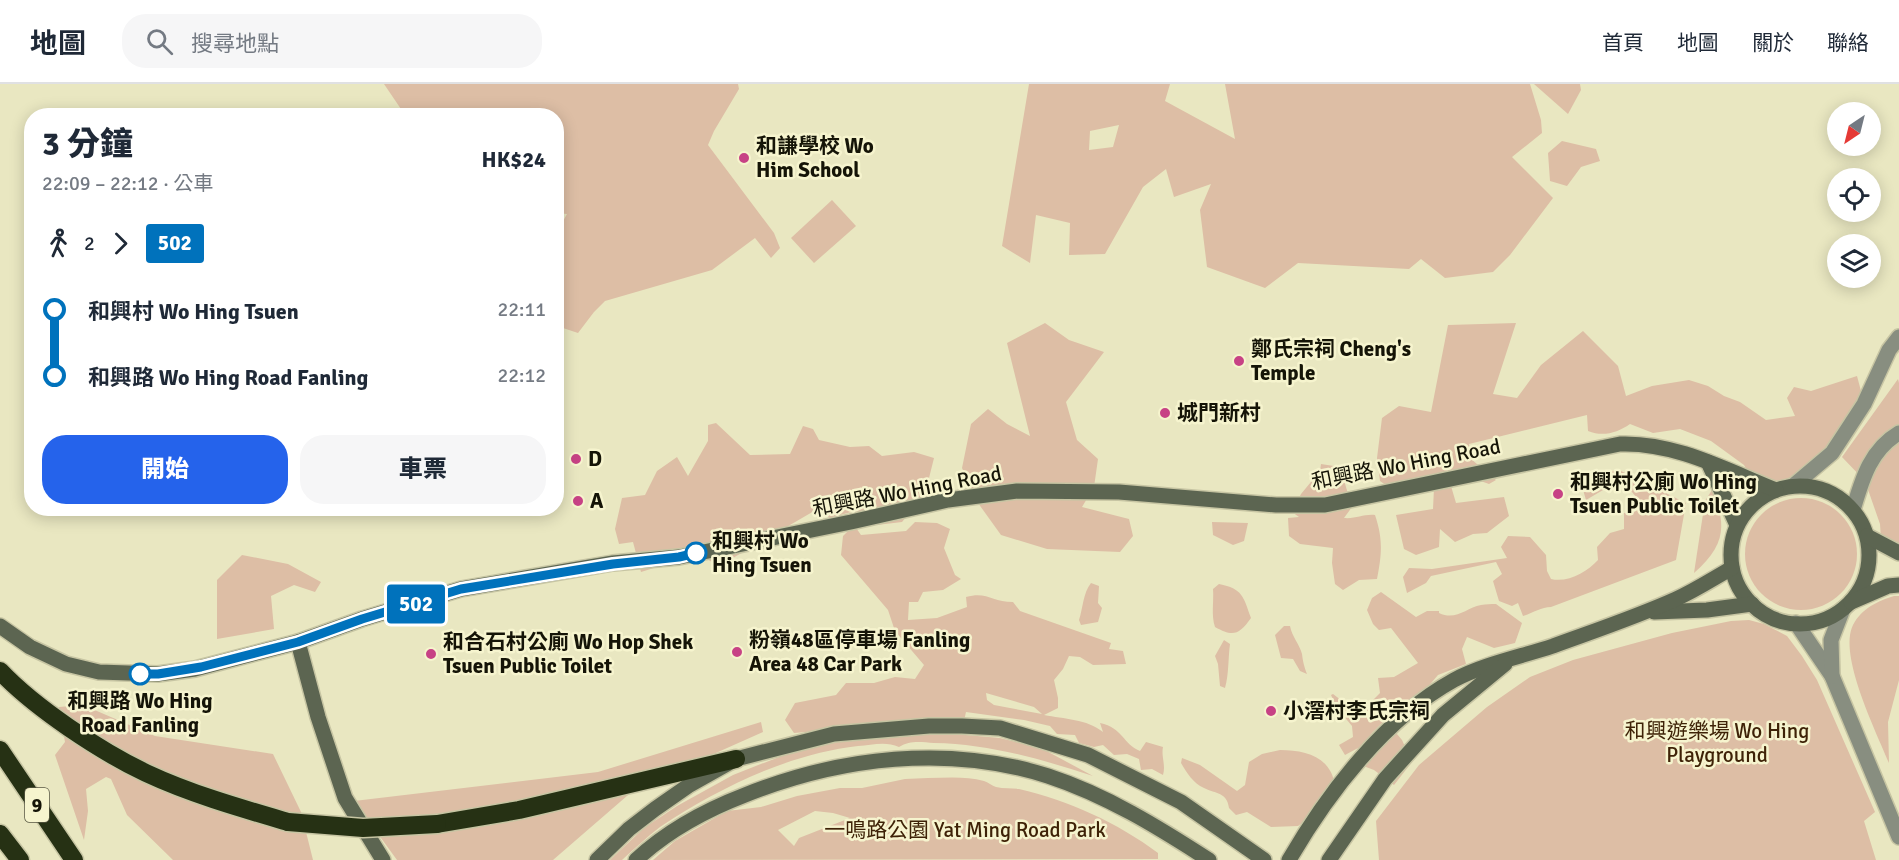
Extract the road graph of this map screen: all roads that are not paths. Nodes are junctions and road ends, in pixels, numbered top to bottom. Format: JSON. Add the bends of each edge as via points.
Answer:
{"nodes":[{"id":1,"x":1899,"y":337,"type":"edge"},
{"id":2,"x":1899,"y":433,"type":"edge"},
{"id":3,"x":1708,"y":462,"type":"junction"},
{"id":4,"x":1793,"y":486,"type":"junction"},
{"id":5,"x":1776,"y":490,"type":"junction"},
{"id":6,"x":1853,"y":510,"type":"junction"},
{"id":7,"x":1737,"y":525,"type":"junction"},
{"id":8,"x":1867,"y":536,"type":"junction"},
{"id":9,"x":1899,"y":553,"type":"edge"},
{"id":10,"x":1732,"y":568,"type":"junction"},
{"id":11,"x":1899,"y":585,"type":"edge"},
{"id":12,"x":1752,"y":604,"type":"junction"},
{"id":13,"x":1847,"y":605,"type":"junction"},
{"id":14,"x":1645,"y":612,"type":"junction"},
{"id":15,"x":1796,"y":624,"type":"junction"},
{"id":16,"x":0,"y":626,"type":"edge"},
{"id":17,"x":298,"y":642,"type":"junction"},
{"id":18,"x":1509,"y":660,"type":"junction"},
{"id":19,"x":0,"y":671,"type":"edge"},
{"id":20,"x":1832,"y":676,"type":"junction"},
{"id":21,"x":0,"y":750,"type":"edge"},
{"id":22,"x":736,"y":759,"type":"junction"},
{"id":23,"x":0,"y":834,"type":"edge"},
{"id":24,"x":1899,"y":837,"type":"edge"},
{"id":25,"x":20,"y":860,"type":"edge"},
{"id":26,"x":74,"y":860,"type":"edge"},
{"id":27,"x":383,"y":860,"type":"edge"},
{"id":28,"x":597,"y":860,"type":"edge"},
{"id":29,"x":636,"y":860,"type":"edge"},
{"id":30,"x":1209,"y":860,"type":"edge"},
{"id":31,"x":1264,"y":860,"type":"edge"},
{"id":32,"x":1289,"y":860,"type":"edge"},
{"id":33,"x":1329,"y":860,"type":"edge"}],
"edges":[{"from":1,"to":4,"type":"street","via":[[1864,404],[1832,453]]},
{"from":2,"to":6,"type":"street","via":[[1879,450],[1865,470]]},
{"from":3,"to":5,"type":"main road","name":"和興路 Wo Hing Road"},
{"from":3,"to":7,"type":"main road"},
{"from":3,"to":17,"type":"main road","name":"和興路 Wo Hing Road","via":[[1653,445],[1620,444],[1325,505],[1276,505],[1119,492],[1017,491],[959,498],[679,557],[461,589]]},
{"from":4,"to":5,"type":"main road"},
{"from":4,"to":6,"type":"main road","via":[[1811,487]]},
{"from":5,"to":7,"type":"main road","via":[[1749,507]]},
{"from":6,"to":8,"type":"main road"},
{"from":7,"to":10,"type":"main road"},
{"from":8,"to":9,"type":"main road"},
{"from":8,"to":13,"type":"main road","via":[[1869,564],[1865,578]]},
{"from":10,"to":12,"type":"main road"},
{"from":10,"to":14,"type":"main road"},
{"from":11,"to":13,"type":"main road","via":[[1888,586]]},
{"from":12,"to":14,"type":"main road"},
{"from":12,"to":15,"type":"main road","via":[[1781,621]]},
{"from":13,"to":15,"type":"main road","via":[[1819,621]]},
{"from":13,"to":20,"type":"street","via":[[1831,640]]},
{"from":14,"to":18,"type":"main road"},
{"from":15,"to":20,"type":"street"},
{"from":16,"to":17,"type":"main road","name":"和興路 Wo Hing Road","via":[[48,658],[83,669],[121,674],[195,669]]},
{"from":17,"to":27,"type":"main road","via":[[345,798]]},
{"from":18,"to":32,"type":"main road","via":[[1454,680],[1413,707],[1352,770]]},
{"from":18,"to":33,"type":"main road","via":[[1443,715],[1385,779]]},
{"from":19,"to":22,"type":"highway","bridge":true,"via":[[52,716],[145,772],[211,799],[288,822],[363,828],[437,824],[519,810]]},
{"from":20,"to":24,"type":"street"},
{"from":21,"to":26,"type":"highway","number":"9"},
{"from":22,"to":28,"type":"main road","via":[[655,809]]},
{"from":22,"to":31,"type":"main road","via":[[834,734],[929,726],[1000,728],[1088,755],[1149,784]]},
{"from":23,"to":25,"type":"highway","number":"9"},
{"from":29,"to":30,"type":"main road","via":[[664,836],[718,805],[778,782],[861,762],[924,758],[988,763],[1056,779],[1130,812]]}]}
